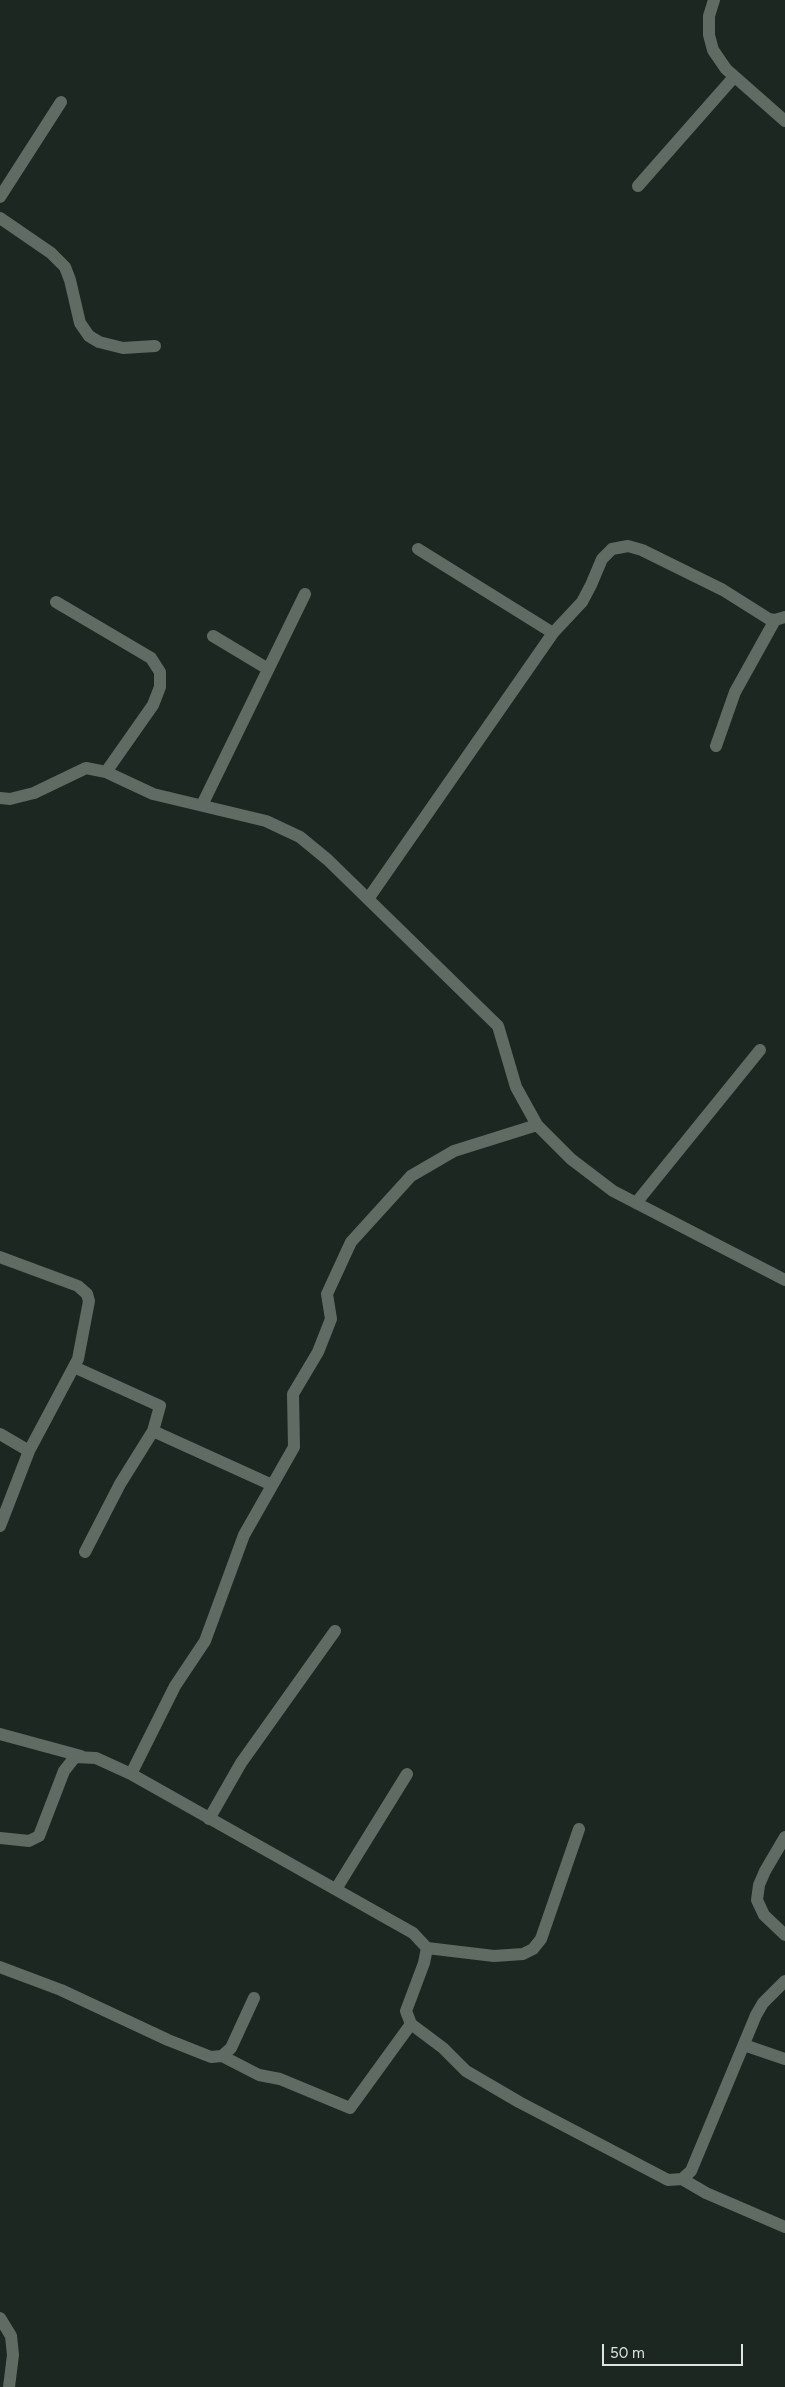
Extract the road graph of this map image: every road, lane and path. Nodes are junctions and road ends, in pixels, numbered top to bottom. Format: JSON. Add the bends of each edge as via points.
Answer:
{"nodes":[{"id":1,"x":714,"y":0,"type":"edge"},
{"id":2,"x":734,"y":77,"type":"junction"},
{"id":3,"x":61,"y":102,"type":"dead end"},
{"id":4,"x":785,"y":121,"type":"edge"},
{"id":5,"x":638,"y":186,"type":"dead end"},
{"id":6,"x":0,"y":197,"type":"edge"},
{"id":7,"x":0,"y":218,"type":"edge"},
{"id":8,"x":155,"y":346,"type":"dead end"},
{"id":9,"x":418,"y":549,"type":"dead end"},
{"id":10,"x":305,"y":594,"type":"dead end"},
{"id":11,"x":56,"y":602,"type":"dead end"},
{"id":12,"x":780,"y":619,"type":"edge"},
{"id":13,"x":553,"y":633,"type":"junction"},
{"id":14,"x":213,"y":636,"type":"dead end"},
{"id":15,"x":268,"y":669,"type":"junction"},
{"id":16,"x":716,"y":746,"type":"dead end"},
{"id":17,"x":106,"y":772,"type":"junction"},
{"id":18,"x":0,"y":798,"type":"edge"},
{"id":19,"x":202,"y":804,"type":"junction"},
{"id":20,"x":368,"y":899,"type":"junction"},
{"id":21,"x":760,"y":1050,"type":"dead end"},
{"id":22,"x":536,"y":1126,"type":"junction"},
{"id":23,"x":636,"y":1203,"type":"junction"},
{"id":24,"x":0,"y":1257,"type":"edge"},
{"id":25,"x":785,"y":1280,"type":"edge"},
{"id":26,"x":74,"y":1367,"type":"junction"},
{"id":27,"x":153,"y":1431,"type":"junction"},
{"id":28,"x":0,"y":1434,"type":"edge"},
{"id":29,"x":29,"y":1451,"type":"junction"},
{"id":30,"x":272,"y":1484,"type":"junction"},
{"id":31,"x":0,"y":1526,"type":"edge"},
{"id":32,"x":85,"y":1552,"type":"dead end"},
{"id":33,"x":335,"y":1631,"type":"dead end"},
{"id":34,"x":0,"y":1734,"type":"edge"},
{"id":35,"x":81,"y":1756,"type":"junction"},
{"id":36,"x":130,"y":1774,"type":"junction"},
{"id":37,"x":407,"y":1774,"type":"dead end"},
{"id":38,"x":209,"y":1819,"type":"junction"},
{"id":39,"x":579,"y":1829,"type":"dead end"},
{"id":40,"x":785,"y":1837,"type":"edge"},
{"id":41,"x":0,"y":1838,"type":"edge"},
{"id":42,"x":336,"y":1889,"type":"junction"},
{"id":43,"x":785,"y":1934,"type":"edge"},
{"id":44,"x":427,"y":1948,"type":"junction"},
{"id":45,"x":0,"y":1967,"type":"edge"},
{"id":46,"x":785,"y":1981,"type":"edge"},
{"id":47,"x":254,"y":1998,"type":"dead end"},
{"id":48,"x":411,"y":2024,"type":"junction"},
{"id":49,"x":744,"y":2044,"type":"junction"},
{"id":50,"x":222,"y":2056,"type":"junction"},
{"id":51,"x":785,"y":2059,"type":"edge"},
{"id":52,"x":682,"y":2179,"type":"junction"},
{"id":53,"x":785,"y":2227,"type":"edge"},
{"id":54,"x":0,"y":2318,"type":"edge"},
{"id":55,"x":9,"y":2387,"type":"edge"}],
"edges":[{"from":1,"to":2,"type":"street","via":[[709,16],[709,35],[713,50]]},
{"from":2,"to":4,"type":"street"},
{"from":2,"to":5,"type":"street"},
{"from":3,"to":6,"type":"street"},
{"from":7,"to":8,"type":"street","via":[[51,253],[65,267],[80,323],[89,336],[123,348]]},
{"from":9,"to":13,"type":"street"},
{"from":10,"to":15,"type":"street"},
{"from":11,"to":17,"type":"street","via":[[151,658],[160,672],[160,687],[153,705]]},
{"from":12,"to":13,"type":"street","via":[[628,546],[612,549],[602,559],[582,602]]},
{"from":12,"to":16,"type":"street","via":[[735,692]]},
{"from":13,"to":20,"type":"street"},
{"from":14,"to":15,"type":"street"},
{"from":15,"to":19,"type":"street"},
{"from":17,"to":18,"type":"street","via":[[86,768],[34,793]]},
{"from":17,"to":19,"type":"street","via":[[153,794]]},
{"from":19,"to":20,"type":"street","via":[[266,821],[300,837]]},
{"from":20,"to":22,"type":"street","via":[[498,1026],[516,1087]]},
{"from":21,"to":23,"type":"street"},
{"from":22,"to":23,"type":"street","via":[[571,1159],[613,1191]]},
{"from":22,"to":30,"type":"street","via":[[454,1151],[411,1176],[351,1242],[327,1294],[331,1319],[318,1352],[293,1394],[294,1447]]},
{"from":23,"to":25,"type":"street"},
{"from":24,"to":26,"type":"street","via":[[78,1286],[87,1294],[88,1313],[81,1350]]},
{"from":26,"to":27,"type":"street","via":[[160,1406]]},
{"from":26,"to":29,"type":"street"},
{"from":27,"to":30,"type":"street"},
{"from":27,"to":32,"type":"street","via":[[120,1484]]},
{"from":28,"to":29,"type":"street"},
{"from":29,"to":31,"type":"street"},
{"from":30,"to":36,"type":"street","via":[[238,1549],[205,1641],[175,1686]]},
{"from":33,"to":38,"type":"street","via":[[240,1763]]},
{"from":34,"to":35,"type":"street"},
{"from":35,"to":36,"type":"street","via":[[96,1758]]},
{"from":35,"to":41,"type":"street","via":[[71,1760],[64,1771],[39,1836],[29,1841]]},
{"from":36,"to":38,"type":"street"},
{"from":37,"to":42,"type":"street"},
{"from":38,"to":42,"type":"street"},
{"from":39,"to":44,"type":"street","via":[[541,1939],[533,1949],[523,1954],[494,1956]]},
{"from":40,"to":43,"type":"street","via":[[765,1871],[757,1900],[764,1915]]},
{"from":42,"to":44,"type":"street","via":[[413,1933]]},
{"from":44,"to":48,"type":"street","via":[[406,2011]]},
{"from":45,"to":50,"type":"street","via":[[61,1990],[185,2047],[210,2057]]},
{"from":46,"to":49,"type":"street","via":[[763,2003]]},
{"from":47,"to":50,"type":"street","via":[[231,2048]]},
{"from":48,"to":50,"type":"street","via":[[350,2108],[280,2079],[259,2075]]},
{"from":48,"to":52,"type":"street","via":[[466,2071],[519,2102],[668,2180]]},
{"from":49,"to":51,"type":"street"},
{"from":49,"to":52,"type":"street","via":[[691,2171]]},
{"from":52,"to":53,"type":"street","via":[[706,2193]]},
{"from":54,"to":55,"type":"street","via":[[11,2336],[13,2355]]}]}
